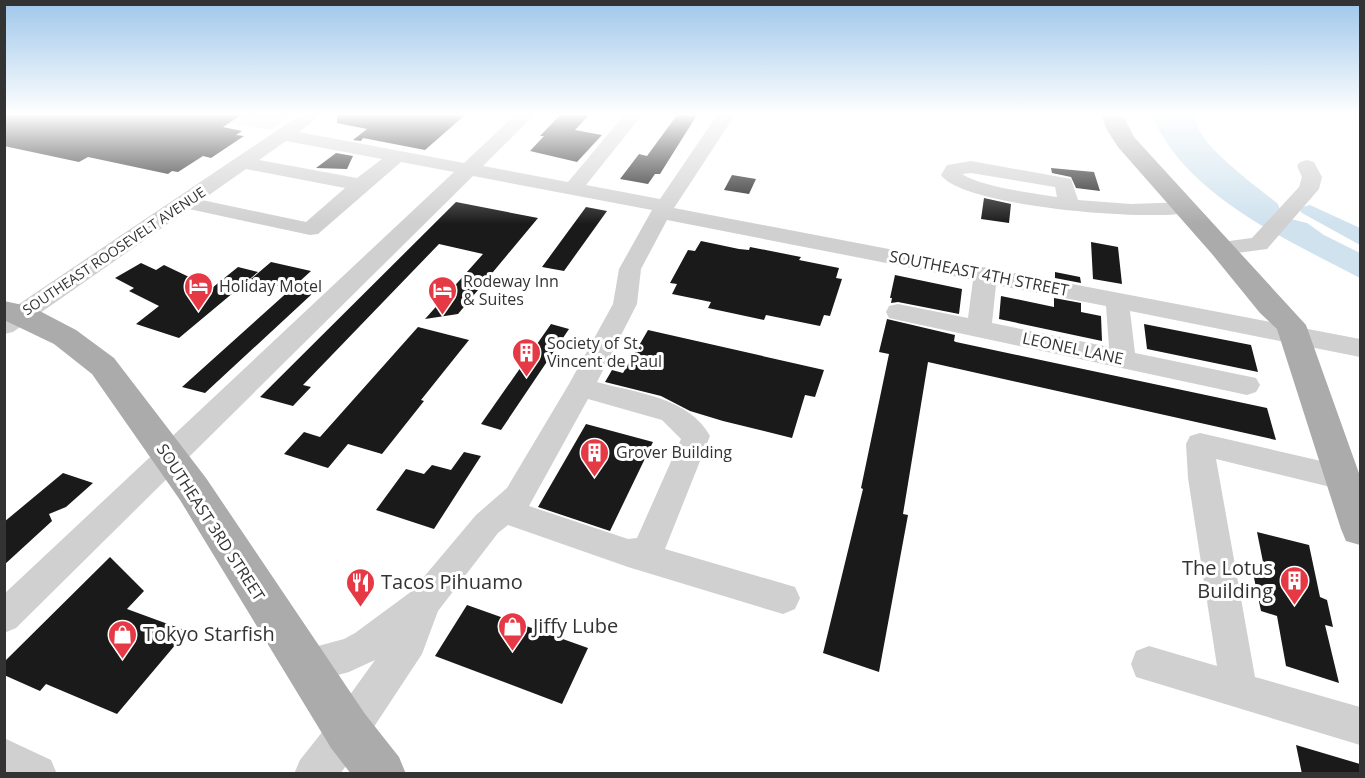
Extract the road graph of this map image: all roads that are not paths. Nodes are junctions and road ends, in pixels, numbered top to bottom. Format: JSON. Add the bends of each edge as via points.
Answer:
{"nodes":[{"id":1,"x":260,"y":151,"type":"edge"},
{"id":2,"x":372,"y":151,"type":"edge"},
{"id":3,"x":488,"y":151,"type":"edge"},
{"id":4,"x":603,"y":151,"type":"edge"},
{"id":5,"x":702,"y":151,"type":"edge"},
{"id":6,"x":1134,"y":151,"type":"edge"},
{"id":7,"x":1147,"y":151,"type":"edge"},
{"id":8,"x":397,"y":156,"type":"junction"},
{"id":9,"x":243,"y":163,"type":"junction"},
{"id":10,"x":1307,"y":166,"type":"dead end"},
{"id":11,"x":469,"y":170,"type":"junction"},
{"id":12,"x":361,"y":185,"type":"junction"},
{"id":13,"x":572,"y":190,"type":"junction"},
{"id":14,"x":185,"y":202,"type":"junction"},
{"id":15,"x":1070,"y":203,"type":"junction"},
{"id":16,"x":1186,"y":208,"type":"junction"},
{"id":17,"x":663,"y":209,"type":"junction"},
{"id":18,"x":1230,"y":247,"type":"junction"},
{"id":19,"x":985,"y":274,"type":"junction"},
{"id":20,"x":1118,"y":300,"type":"junction"},
{"id":21,"x":898,"y":312,"type":"dead end"},
{"id":22,"x":10,"y":317,"type":"edge"},
{"id":23,"x":979,"y":328,"type":"junction"},
{"id":24,"x":1294,"y":331,"type":"junction"},
{"id":25,"x":1360,"y":348,"type":"edge"},
{"id":26,"x":1123,"y":358,"type":"junction"},
{"id":27,"x":1247,"y":385,"type":"dead end"},
{"id":28,"x":581,"y":387,"type":"junction"},
{"id":29,"x":171,"y":456,"type":"junction"},
{"id":30,"x":1343,"y":478,"type":"junction"},
{"id":31,"x":502,"y":510,"type":"junction"},
{"id":32,"x":1360,"y":528,"type":"edge"},
{"id":33,"x":629,"y":553,"type":"junction"},
{"id":34,"x":783,"y":598,"type":"dead end"},
{"id":35,"x":424,"y":602,"type":"junction"},
{"id":36,"x":4,"y":617,"type":"edge"},
{"id":37,"x":1149,"y":663,"type":"dead end"},
{"id":38,"x":305,"y":666,"type":"junction"},
{"id":39,"x":1239,"y":690,"type":"junction"},
{"id":40,"x":1360,"y":726,"type":"edge"},
{"id":41,"x":348,"y":731,"type":"junction"},
{"id":42,"x":4,"y":758,"type":"edge"},
{"id":43,"x":37,"y":774,"type":"edge"},
{"id":44,"x":314,"y":774,"type":"edge"},
{"id":45,"x":382,"y":774,"type":"edge"}],
"edges":[{"from":1,"to":9,"type":"street","name":"SOUTHEAST ROOSEVELT AVENUE"},
{"from":2,"to":8,"type":"street","name":"SOUTHEAST 4TH STREET"},
{"from":3,"to":11,"type":"street"},
{"from":4,"to":13,"type":"street"},
{"from":5,"to":17,"type":"street"},
{"from":6,"to":16,"type":"main road"},
{"from":7,"to":18,"type":"main road"},
{"from":8,"to":11,"type":"street","name":"SOUTHEAST 4TH STREET"},
{"from":8,"to":12,"type":"street"},
{"from":9,"to":12,"type":"street"},
{"from":9,"to":14,"type":"street","name":"SOUTHEAST ROOSEVELT AVENUE"},
{"from":10,"to":18,"type":"street","via":[[1312,177],[1309,189],[1271,232],[1258,244]]},
{"from":11,"to":13,"type":"street","name":"SOUTHEAST 4TH STREET"},
{"from":11,"to":29,"type":"street"},
{"from":12,"to":14,"type":"street","via":[[310,229]]},
{"from":13,"to":17,"type":"street","name":"SOUTHEAST 4TH STREET"},
{"from":14,"to":22,"type":"street","name":"SOUTHEAST ROOSEVELT AVENUE"},
{"from":15,"to":15,"type":"street","via":[[982,189],[951,175],[954,169],[971,167],[1064,183]]},
{"from":15,"to":16,"type":"street","via":[[1132,210]]},
{"from":16,"to":18,"type":"main road"},
{"from":17,"to":19,"type":"street","name":"SOUTHEAST 4TH STREET"},
{"from":17,"to":28,"type":"street","via":[[630,269],[625,304]]},
{"from":18,"to":24,"type":"main road","via":[[1270,306]]},
{"from":19,"to":20,"type":"street","name":"SOUTHEAST 4TH STREET"},
{"from":19,"to":23,"type":"street"},
{"from":20,"to":24,"type":"street","name":"SOUTHEAST 4TH STREET"},
{"from":20,"to":26,"type":"street"},
{"from":21,"to":23,"type":"street","name":"LEONEL LANE"},
{"from":22,"to":29,"type":"main road","name":"SOUTHEAST 3RD STREET","via":[[64,337],[103,366]]},
{"from":23,"to":26,"type":"street","name":"LEONEL LANE"},
{"from":24,"to":25,"type":"street","name":"SOUTHEAST 4TH STREET"},
{"from":24,"to":30,"type":"main road"},
{"from":26,"to":27,"type":"street","name":"LEONEL LANE"},
{"from":28,"to":31,"type":"street","via":[[518,497]]},
{"from":28,"to":33,"type":"street","via":[[672,413],[696,436],[648,551]]},
{"from":29,"to":36,"type":"street"},
{"from":29,"to":38,"type":"main road","name":"SOUTHEAST 3RD STREET"},
{"from":30,"to":32,"type":"main road"},
{"from":30,"to":39,"type":"street","via":[[1200,444]]},
{"from":31,"to":33,"type":"street"},
{"from":31,"to":35,"type":"street"},
{"from":33,"to":34,"type":"street"},
{"from":35,"to":38,"type":"street","via":[[368,645],[349,655]]},
{"from":35,"to":41,"type":"street","via":[[409,642]]},
{"from":37,"to":39,"type":"street"},
{"from":38,"to":41,"type":"main road","name":"SOUTHEAST 3RD STREET"},
{"from":39,"to":40,"type":"street"},
{"from":41,"to":44,"type":"street"},
{"from":41,"to":45,"type":"main road","name":"SOUTHEAST 3RD STREET"},
{"from":42,"to":43,"type":"street"}]}
